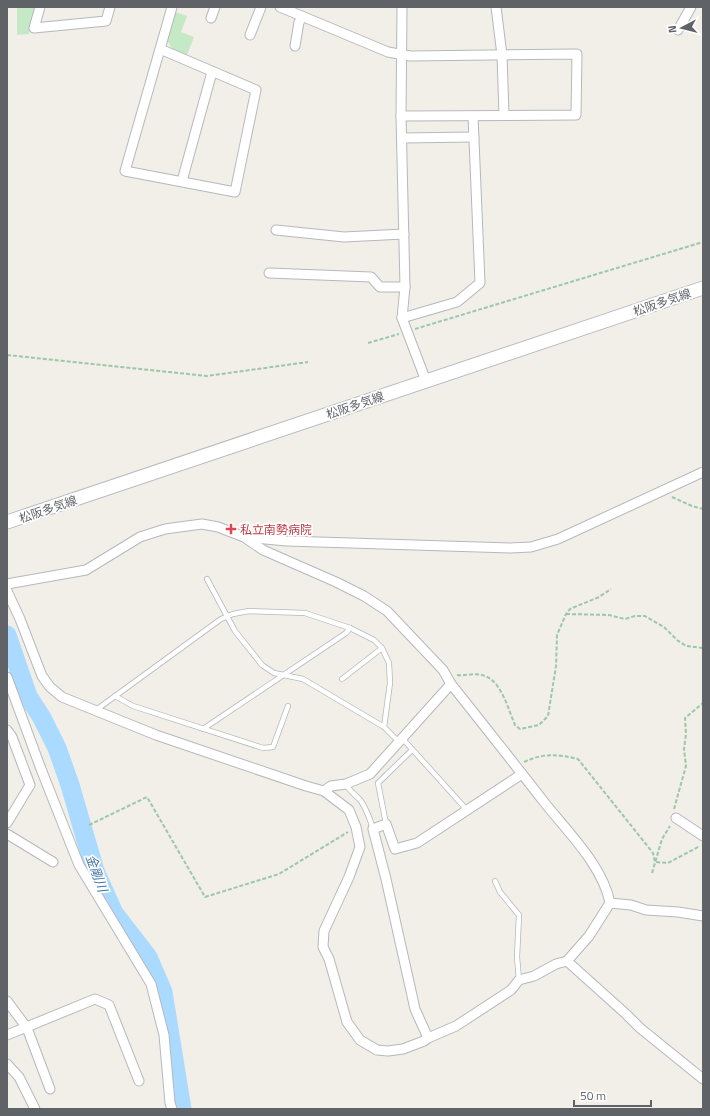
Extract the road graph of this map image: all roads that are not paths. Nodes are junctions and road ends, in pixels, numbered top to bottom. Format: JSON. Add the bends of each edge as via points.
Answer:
{"nodes":[{"id":1,"x":40,"y":7,"type":"edge"},
{"id":2,"x":110,"y":7,"type":"edge"},
{"id":3,"x":172,"y":7,"type":"edge"},
{"id":4,"x":215,"y":7,"type":"edge"},
{"id":5,"x":261,"y":7,"type":"edge"},
{"id":6,"x":280,"y":7,"type":"edge"},
{"id":7,"x":402,"y":7,"type":"edge"},
{"id":8,"x":496,"y":7,"type":"edge"},
{"id":9,"x":691,"y":7,"type":"edge"},
{"id":10,"x":303,"y":17,"type":"junction"},
{"id":11,"x":211,"y":18,"type":"dead end"},
{"id":12,"x":678,"y":30,"type":"dead end"},
{"id":13,"x":250,"y":35,"type":"dead end"},
{"id":14,"x":295,"y":46,"type":"dead end"},
{"id":15,"x":160,"y":49,"type":"junction"},
{"id":16,"x":401,"y":55,"type":"junction"},
{"id":17,"x":502,"y":55,"type":"junction"},
{"id":18,"x":212,"y":72,"type":"junction"},
{"id":19,"x":504,"y":115,"type":"junction"},
{"id":20,"x":401,"y":116,"type":"junction"},
{"id":21,"x":473,"y":116,"type":"junction"},
{"id":22,"x":474,"y":137,"type":"junction"},
{"id":23,"x":402,"y":138,"type":"junction"},
{"id":24,"x":182,"y":181,"type":"junction"},
{"id":25,"x":276,"y":230,"type":"dead end"},
{"id":26,"x":404,"y":234,"type":"junction"},
{"id":27,"x":269,"y":273,"type":"dead end"},
{"id":28,"x":405,"y":287,"type":"junction"},
{"id":29,"x":703,"y":288,"type":"edge"},
{"id":30,"x":402,"y":318,"type":"junction"},
{"id":31,"x":426,"y":381,"type":"junction"},
{"id":32,"x":703,"y":472,"type":"edge"},
{"id":33,"x":7,"y":522,"type":"edge"},
{"id":34,"x":244,"y":537,"type":"junction"},
{"id":35,"x":207,"y":579,"type":"dead end"},
{"id":36,"x":7,"y":584,"type":"edge"},
{"id":37,"x":7,"y":591,"type":"edge"},
{"id":38,"x":226,"y":617,"type":"junction"},
{"id":39,"x":350,"y":628,"type":"junction"},
{"id":40,"x":382,"y":648,"type":"junction"},
{"id":41,"x":285,"y":674,"type":"junction"},
{"id":42,"x":7,"y":677,"type":"edge"},
{"id":43,"x":342,"y":679,"type":"dead end"},
{"id":44,"x":451,"y":684,"type":"junction"},
{"id":45,"x":114,"y":696,"type":"junction"},
{"id":46,"x":288,"y":706,"type":"dead end"},
{"id":47,"x":94,"y":711,"type":"junction"},
{"id":48,"x":384,"y":727,"type":"junction"},
{"id":49,"x":203,"y":729,"type":"junction"},
{"id":50,"x":7,"y":730,"type":"edge"},
{"id":51,"x":400,"y":740,"type":"junction"},
{"id":52,"x":412,"y":750,"type":"junction"},
{"id":53,"x":522,"y":774,"type":"junction"},
{"id":54,"x":346,"y":784,"type":"junction"},
{"id":55,"x":324,"y":791,"type":"junction"},
{"id":56,"x":467,"y":810,"type":"junction"},
{"id":57,"x":676,"y":818,"type":"road end"},
{"id":58,"x":7,"y":823,"type":"edge"},
{"id":59,"x":386,"y":824,"type":"junction"},
{"id":60,"x":373,"y":829,"type":"junction"},
{"id":61,"x":7,"y":834,"type":"edge"},
{"id":62,"x":703,"y":836,"type":"edge"},
{"id":63,"x":53,"y":862,"type":"dead end"},
{"id":64,"x":496,"y":881,"type":"dead end"},
{"id":65,"x":610,"y":903,"type":"junction"},
{"id":66,"x":703,"y":916,"type":"edge"},
{"id":67,"x":567,"y":960,"type":"junction"},
{"id":68,"x":519,"y":980,"type":"junction"},
{"id":69,"x":7,"y":1001,"type":"edge"},
{"id":70,"x":27,"y":1028,"type":"junction"},
{"id":71,"x":7,"y":1035,"type":"edge"},
{"id":72,"x":428,"y":1038,"type":"junction"},
{"id":73,"x":7,"y":1064,"type":"edge"},
{"id":74,"x":703,"y":1079,"type":"edge"},
{"id":75,"x":139,"y":1081,"type":"dead end"},
{"id":76,"x":50,"y":1090,"type":"dead end"},
{"id":77,"x":35,"y":1109,"type":"edge"},
{"id":78,"x":172,"y":1109,"type":"edge"}],
"edges":[{"from":1,"to":2,"type":"street","via":[[34,28],[106,21]]},
{"from":3,"to":15,"type":"street"},
{"from":4,"to":11,"type":"street"},
{"from":5,"to":13,"type":"street"},
{"from":6,"to":10,"type":"street"},
{"from":7,"to":16,"type":"street"},
{"from":8,"to":17,"type":"street"},
{"from":9,"to":12,"type":"street"},
{"from":10,"to":14,"type":"street","via":[[299,22]]},
{"from":10,"to":16,"type":"street"},
{"from":15,"to":18,"type":"street"},
{"from":15,"to":24,"type":"street","via":[[125,171]]},
{"from":16,"to":17,"type":"street"},
{"from":16,"to":20,"type":"street"},
{"from":17,"to":19,"type":"street"},
{"from":17,"to":19,"type":"street","via":[[577,54],[576,115]]},
{"from":18,"to":24,"type":"street"},
{"from":18,"to":24,"type":"street","via":[[256,90],[236,192]]},
{"from":19,"to":21,"type":"street"},
{"from":20,"to":21,"type":"street"},
{"from":20,"to":23,"type":"street"},
{"from":21,"to":22,"type":"street"},
{"from":22,"to":23,"type":"street"},
{"from":22,"to":30,"type":"street","via":[[480,283],[457,302]]},
{"from":23,"to":26,"type":"street"},
{"from":25,"to":26,"type":"street","via":[[344,237]]},
{"from":26,"to":28,"type":"street"},
{"from":27,"to":28,"type":"street","via":[[372,277],[380,287]]},
{"from":28,"to":30,"type":"street"},
{"from":29,"to":31,"type":"main road","name":"松阪多気線"},
{"from":30,"to":31,"type":"street"},
{"from":31,"to":33,"type":"main road","name":"松阪多気線"},
{"from":32,"to":34,"type":"street","via":[[558,539],[531,547],[311,542]]},
{"from":34,"to":36,"type":"street","via":[[202,524],[165,529],[140,537],[86,570]]},
{"from":34,"to":44,"type":"street","via":[[263,550],[364,596],[387,612],[443,670]]},
{"from":35,"to":38,"type":"lane"},
{"from":37,"to":47,"type":"street","via":[[42,676],[50,688]]},
{"from":38,"to":39,"type":"lane","via":[[249,612],[304,613]]},
{"from":38,"to":41,"type":"lane","via":[[262,665],[274,673]]},
{"from":38,"to":45,"type":"lane","via":[[221,618]]},
{"from":39,"to":40,"type":"lane","via":[[374,640]]},
{"from":39,"to":41,"type":"lane"},
{"from":40,"to":43,"type":"lane"},
{"from":40,"to":48,"type":"lane","via":[[389,664],[390,683]]},
{"from":41,"to":48,"type":"lane","via":[[303,679]]},
{"from":41,"to":49,"type":"lane"},
{"from":42,"to":78,"type":"street","via":[[79,865],[151,984],[164,1035]]},
{"from":44,"to":51,"type":"street"},
{"from":44,"to":53,"type":"street"},
{"from":45,"to":47,"type":"lane"},
{"from":45,"to":49,"type":"lane","via":[[133,706]]},
{"from":46,"to":49,"type":"lane","via":[[273,747],[262,748]]},
{"from":47,"to":55,"type":"street","via":[[156,735]]},
{"from":48,"to":51,"type":"lane"},
{"from":50,"to":58,"type":"street","via":[[30,785]]},
{"from":51,"to":52,"type":"lane"},
{"from":51,"to":54,"type":"street","via":[[370,774]]},
{"from":52,"to":56,"type":"lane"},
{"from":52,"to":59,"type":"lane","via":[[378,783]]},
{"from":53,"to":56,"type":"street"},
{"from":53,"to":65,"type":"street","via":[[588,855],[607,891]]},
{"from":54,"to":55,"type":"street","via":[[331,786]]},
{"from":54,"to":60,"type":"lane","via":[[361,800]]},
{"from":55,"to":72,"type":"street","via":[[349,810],[360,847],[324,931],[323,947],[330,959],[347,1022],[360,1040],[377,1050],[403,1049]]},
{"from":56,"to":59,"type":"street","via":[[417,844],[396,849]]},
{"from":57,"to":62,"type":"street"},
{"from":59,"to":60,"type":"street"},
{"from":60,"to":72,"type":"street","via":[[415,1009]]},
{"from":61,"to":63,"type":"street"},
{"from":64,"to":68,"type":"lane","via":[[500,892],[519,915]]},
{"from":65,"to":66,"type":"street"},
{"from":65,"to":67,"type":"street","via":[[589,936]]},
{"from":67,"to":68,"type":"street","via":[[534,976]]},
{"from":67,"to":74,"type":"street","via":[[640,1028]]},
{"from":68,"to":72,"type":"street","via":[[511,990],[456,1026]]},
{"from":69,"to":70,"type":"street"},
{"from":70,"to":71,"type":"street"},
{"from":70,"to":75,"type":"street","via":[[95,1000],[109,1005]]},
{"from":70,"to":76,"type":"street"},
{"from":73,"to":77,"type":"street","via":[[19,1077]]}]}
